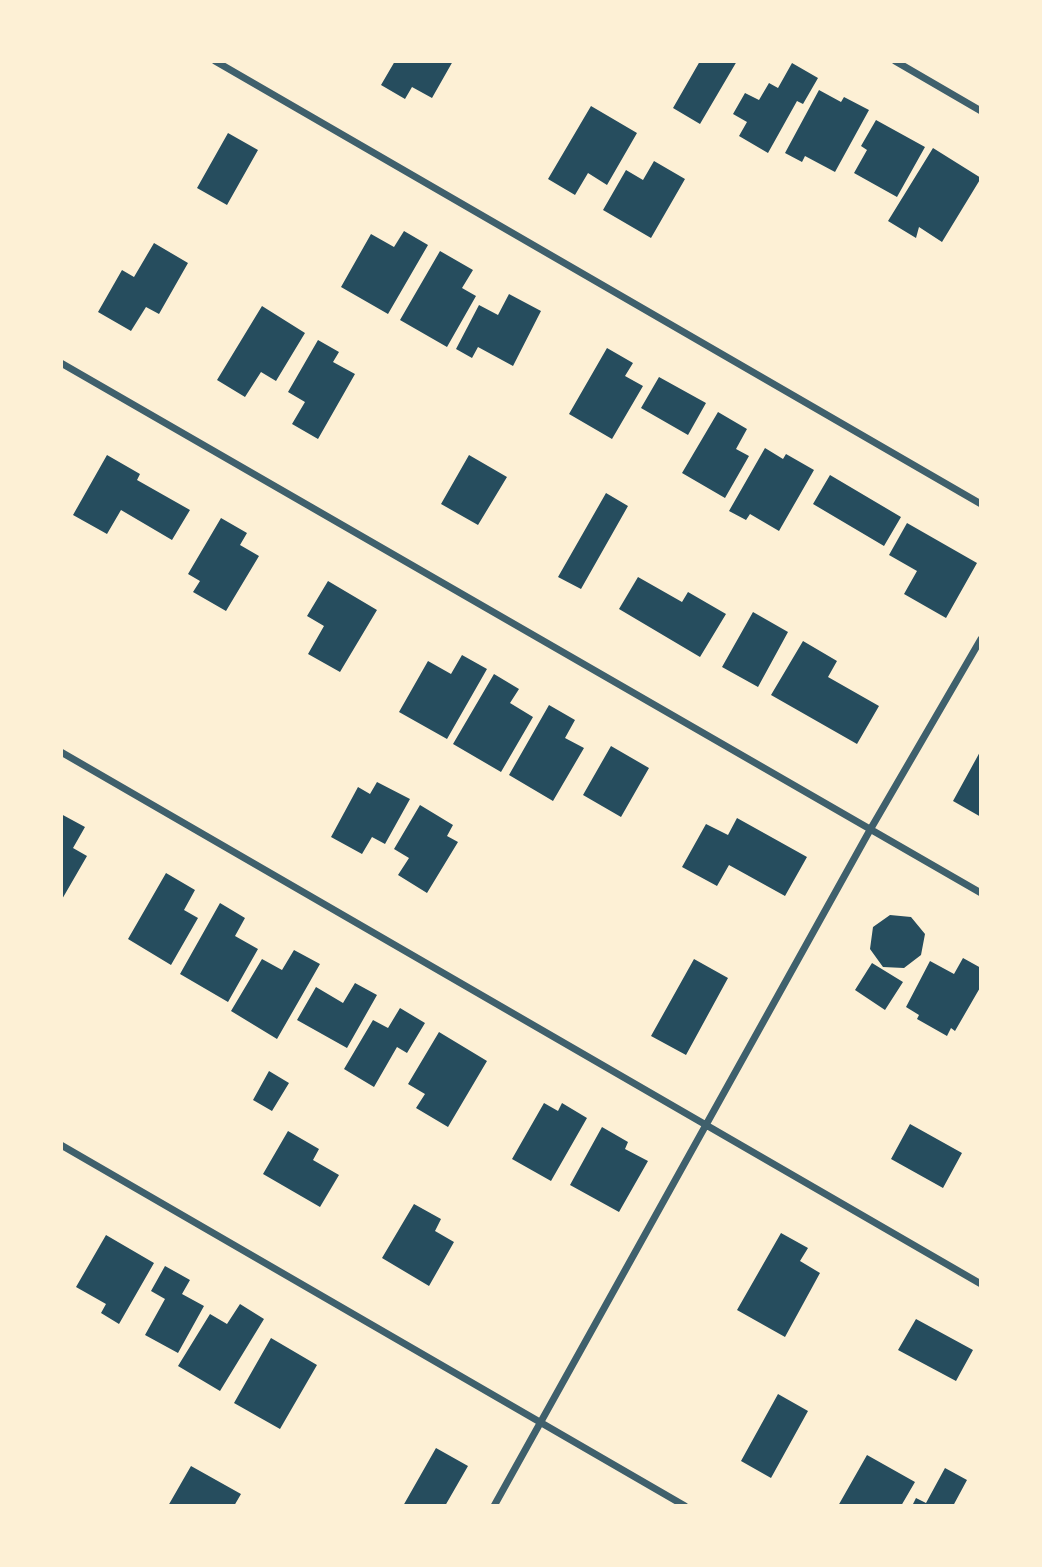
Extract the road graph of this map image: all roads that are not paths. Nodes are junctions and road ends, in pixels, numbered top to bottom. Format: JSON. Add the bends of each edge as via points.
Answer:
{"nodes":[{"id":1,"x":215,"y":61,"type":"edge"},
{"id":2,"x":895,"y":61,"type":"edge"},
{"id":3,"x":981,"y":111,"type":"edge"},
{"id":4,"x":61,"y":363,"type":"edge"},
{"id":5,"x":981,"y":504,"type":"edge"},
{"id":6,"x":981,"y":639,"type":"edge"},
{"id":7,"x":61,"y":752,"type":"edge"},
{"id":8,"x":870,"y":830,"type":"junction"},
{"id":9,"x":981,"y":893,"type":"edge"},
{"id":10,"x":705,"y":1125,"type":"junction"},
{"id":11,"x":61,"y":1145,"type":"edge"},
{"id":12,"x":981,"y":1284,"type":"edge"},
{"id":13,"x":540,"y":1423,"type":"junction"},
{"id":14,"x":494,"y":1506,"type":"edge"},
{"id":15,"x":685,"y":1506,"type":"edge"}],
"edges":[{"from":1,"to":5,"type":"street"},
{"from":2,"to":3,"type":"street"},
{"from":4,"to":8,"type":"street"},
{"from":6,"to":8,"type":"street"},
{"from":7,"to":10,"type":"street"},
{"from":8,"to":9,"type":"street"},
{"from":8,"to":10,"type":"street"},
{"from":10,"to":12,"type":"street"},
{"from":10,"to":13,"type":"street"},
{"from":11,"to":13,"type":"street"},
{"from":13,"to":14,"type":"street"},
{"from":13,"to":15,"type":"street"}]}
